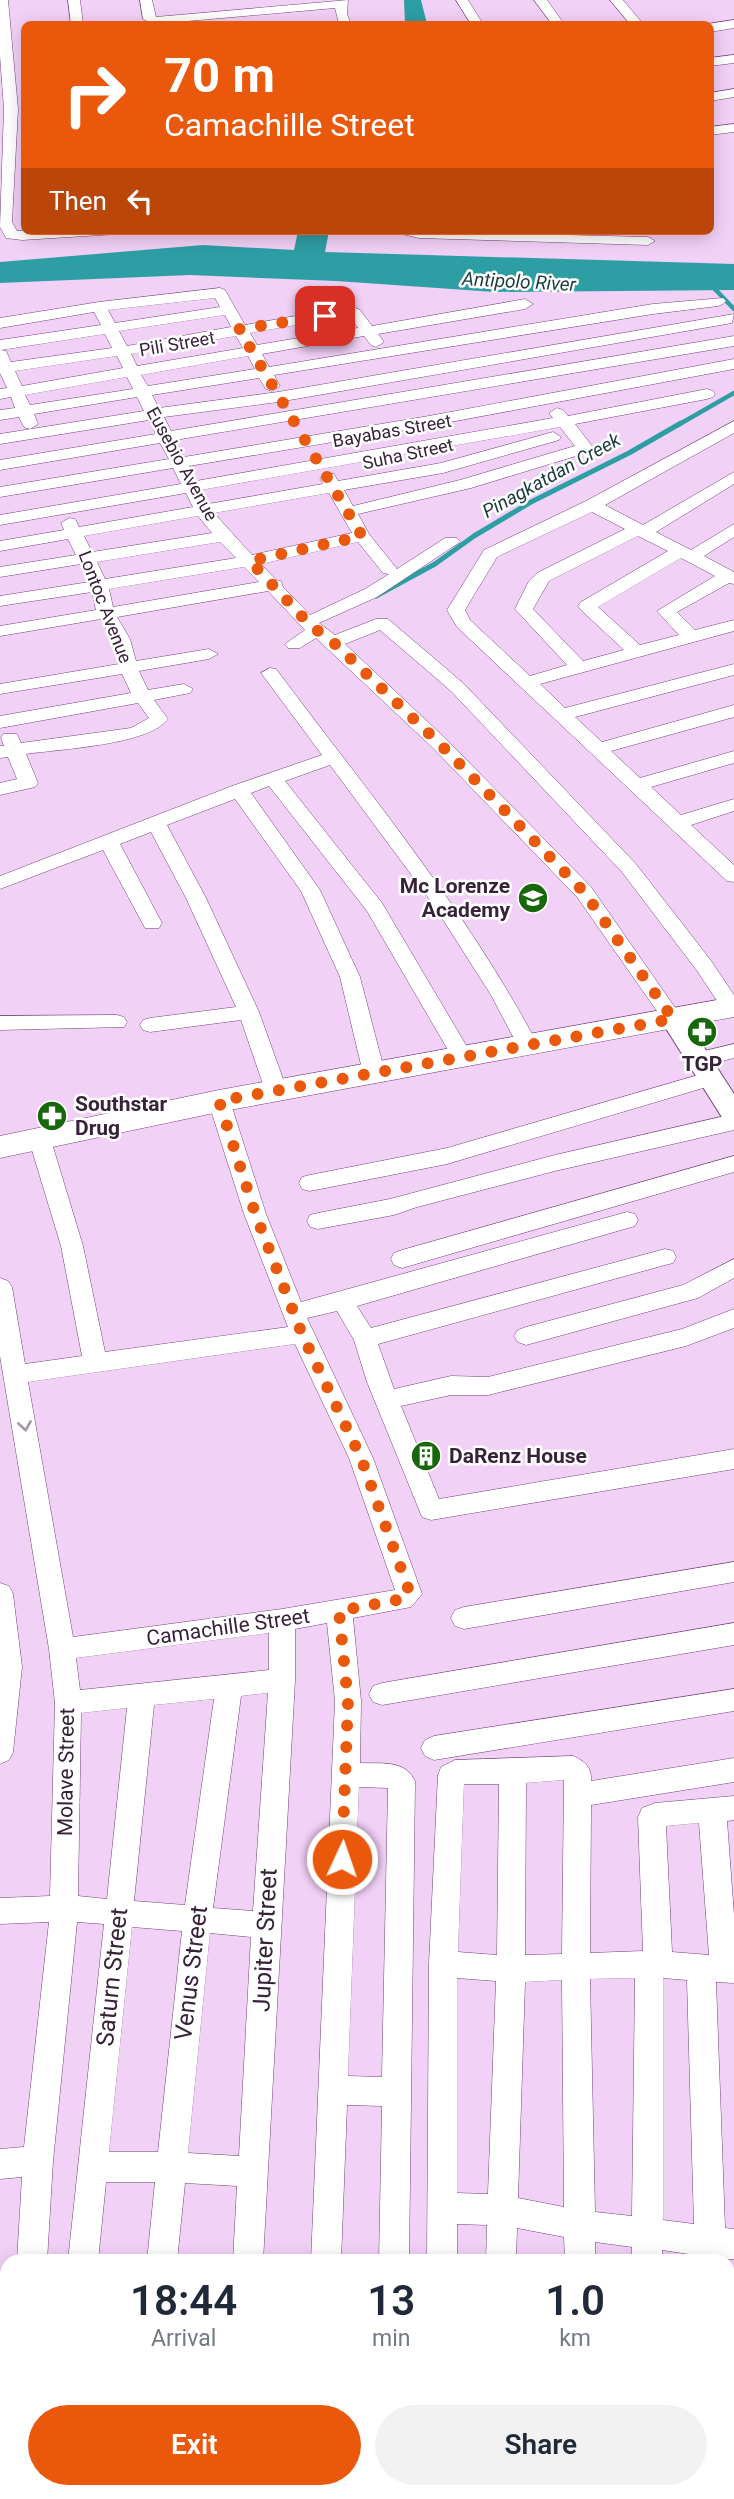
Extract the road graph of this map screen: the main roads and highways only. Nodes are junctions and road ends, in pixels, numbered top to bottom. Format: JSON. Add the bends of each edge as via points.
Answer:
{"nodes":[{"id":1,"x":733,"y":1007,"type":"edge"},
{"id":2,"x":0,"y":1147,"type":"edge"}],
"edges":[{"from":1,"to":2,"type":"main road","via":[[276,1090]]}]}
